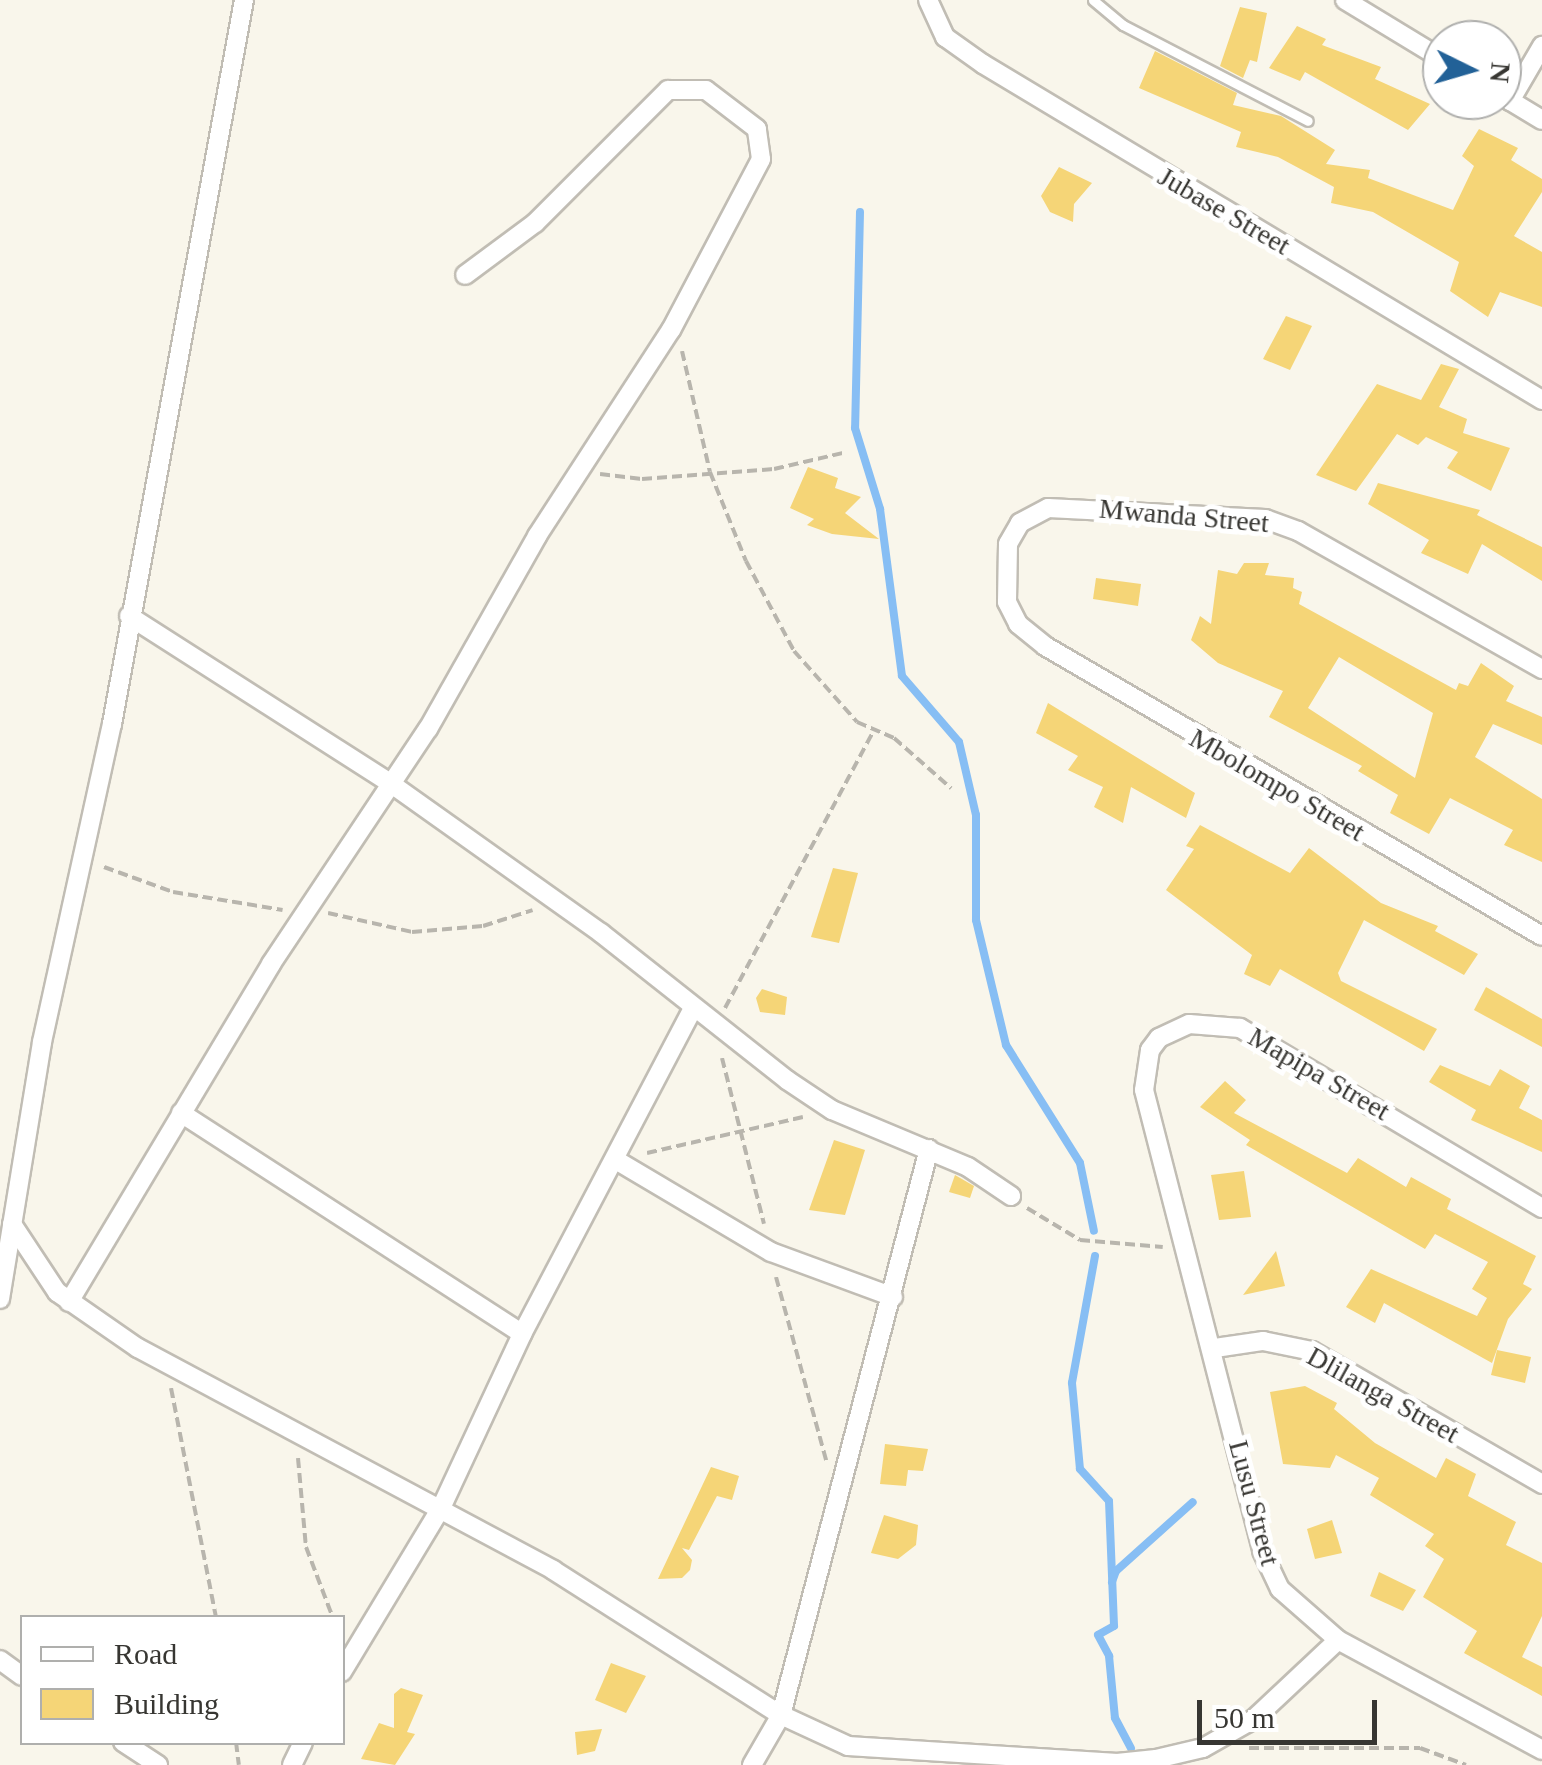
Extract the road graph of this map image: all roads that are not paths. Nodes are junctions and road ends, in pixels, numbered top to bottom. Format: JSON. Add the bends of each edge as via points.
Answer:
{"nodes":[{"id":1,"x":244,"y":0,"type":"edge"},
{"id":2,"x":928,"y":0,"type":"edge"},
{"id":3,"x":1094,"y":0,"type":"edge"},
{"id":4,"x":1345,"y":0,"type":"edge"},
{"id":5,"x":1542,"y":46,"type":"edge"},
{"id":6,"x":1422,"y":47,"type":"edge"},
{"id":7,"x":1522,"y":75,"type":"edge"},
{"id":8,"x":1308,"y":121,"type":"dead end"},
{"id":9,"x":466,"y":274,"type":"dead end"},
{"id":10,"x":1542,"y":400,"type":"edge"},
{"id":11,"x":129,"y":616,"type":"junction"},
{"id":12,"x":1018,"y":624,"type":"joint"},
{"id":13,"x":1542,"y":669,"type":"edge"},
{"id":14,"x":390,"y":783,"type":"junction"},
{"id":15,"x":1542,"y":936,"type":"edge"},
{"id":16,"x":692,"y":1010,"type":"junction"},
{"id":17,"x":181,"y":1113,"type":"junction"},
{"id":18,"x":929,"y":1149,"type":"junction"},
{"id":19,"x":616,"y":1160,"type":"junction"},
{"id":20,"x":1011,"y":1196,"type":"road end"},
{"id":21,"x":1542,"y":1208,"type":"edge"},
{"id":22,"x":12,"y":1224,"type":"junction"},
{"id":23,"x":893,"y":1297,"type":"junction"},
{"id":24,"x":0,"y":1299,"type":"edge"},
{"id":25,"x":69,"y":1302,"type":"junction"},
{"id":26,"x":522,"y":1334,"type":"junction"},
{"id":27,"x":1215,"y":1348,"type":"junction"},
{"id":28,"x":1542,"y":1484,"type":"edge"},
{"id":29,"x":441,"y":1508,"type":"junction"},
{"id":30,"x":1338,"y":1640,"type":"junction"},
{"id":31,"x":345,"y":1667,"type":"edge"},
{"id":32,"x":781,"y":1716,"type":"junction"},
{"id":33,"x":128,"y":1745,"type":"edge"},
{"id":34,"x":1542,"y":1750,"type":"edge"},
{"id":35,"x":1199,"y":1756,"type":"edge"},
{"id":36,"x":158,"y":1765,"type":"edge"},
{"id":37,"x":752,"y":1765,"type":"edge"}],
"edges":[{"from":1,"to":11,"type":"street"},
{"from":2,"to":10,"type":"street","name":"Jubase Street","via":[[945,37],[983,64]]},
{"from":3,"to":8,"type":"lane","via":[[1123,25]]},
{"from":4,"to":6,"type":"street"},
{"from":5,"to":7,"type":"street"},
{"from":9,"to":14,"type":"street","via":[[565,195],[668,90],[695,86],[757,128],[761,158],[676,322]]},
{"from":11,"to":14,"type":"street"},
{"from":11,"to":22,"type":"street"},
{"from":12,"to":13,"type":"street","name":"Mwanda Street","via":[[1007,602],[1004,564],[1020,524],[1033,513],[1067,506],[1230,515],[1298,530]]},
{"from":12,"to":15,"type":"street","name":"Mbolompo Street","via":[[1194,737]]},
{"from":14,"to":16,"type":"street","via":[[600,934]]},
{"from":14,"to":17,"type":"street"},
{"from":16,"to":18,"type":"street","via":[[832,1110]]},
{"from":16,"to":19,"type":"street"},
{"from":17,"to":25,"type":"street"},
{"from":17,"to":26,"type":"street"},
{"from":18,"to":20,"type":"street"},
{"from":18,"to":23,"type":"street"},
{"from":19,"to":23,"type":"street","via":[[771,1252]]},
{"from":19,"to":26,"type":"street"},
{"from":21,"to":27,"type":"street","name":"Mapipa Street","via":[[1256,1034],[1189,1024],[1159,1038],[1144,1075]]},
{"from":22,"to":24,"type":"street"},
{"from":22,"to":25,"type":"street","via":[[40,1272]]},
{"from":23,"to":32,"type":"street"},
{"from":25,"to":29,"type":"street","via":[[166,1364]]},
{"from":26,"to":29,"type":"street"},
{"from":27,"to":28,"type":"street","name":"Dlilanga Street","via":[[1263,1341],[1312,1351]]},
{"from":27,"to":30,"type":"street","name":"Lusu Street","via":[[1262,1551],[1294,1608]]},
{"from":29,"to":31,"type":"street"},
{"from":29,"to":32,"type":"street","via":[[553,1570]]},
{"from":30,"to":34,"type":"street","name":"Lusu Street"},
{"from":30,"to":35,"type":"street","via":[[1254,1719]]},
{"from":32,"to":35,"type":"street","via":[[848,1746],[1117,1763]]},
{"from":32,"to":37,"type":"street"},
{"from":33,"to":36,"type":"street"}]}
